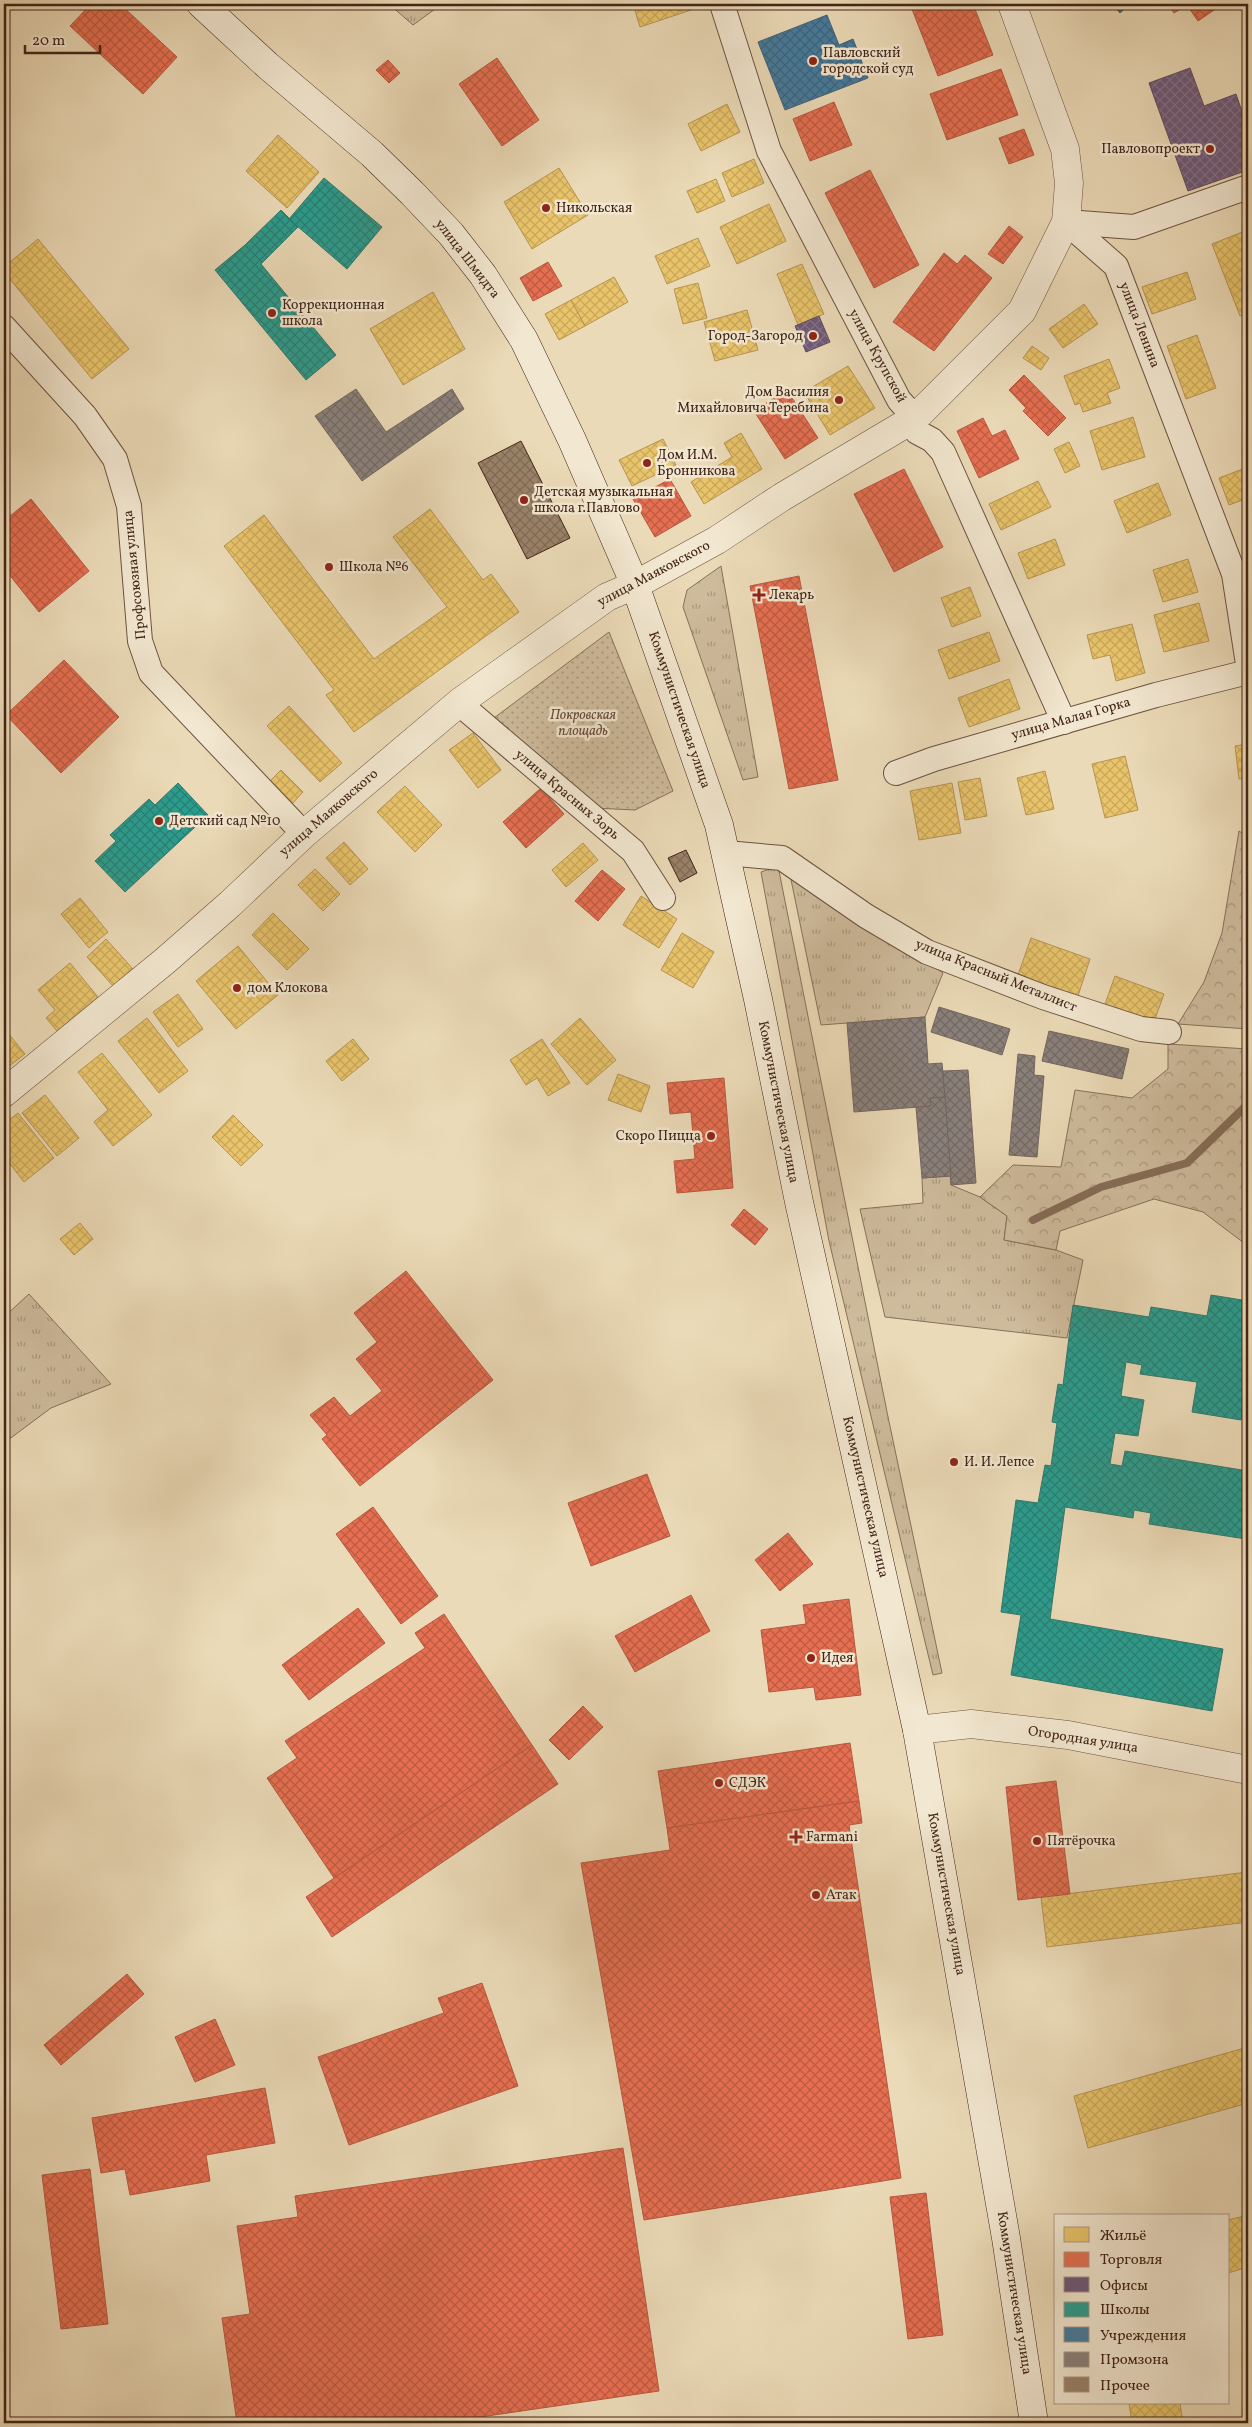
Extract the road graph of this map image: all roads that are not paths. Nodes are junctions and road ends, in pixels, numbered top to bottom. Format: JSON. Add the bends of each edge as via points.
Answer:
{"nodes":[{"id":1,"x":201,"y":4,"type":"edge"},
{"id":2,"x":722,"y":4,"type":"edge"},
{"id":3,"x":1012,"y":4,"type":"edge"},
{"id":4,"x":1248,"y":187,"type":"edge"},
{"id":5,"x":1066,"y":222,"type":"junction"},
{"id":6,"x":4,"y":327,"type":"edge"},
{"id":7,"x":915,"y":418,"type":"junction"},
{"id":8,"x":635,"y":585,"type":"junction"},
{"id":9,"x":1247,"y":650,"type":"edge"},
{"id":10,"x":1248,"y":672,"type":"edge"},
{"id":11,"x":460,"y":702,"type":"junction"},
{"id":12,"x":1064,"y":722,"type":"junction"},
{"id":13,"x":896,"y":772,"type":"dead end"},
{"id":14,"x":304,"y":834,"type":"junction"},
{"id":15,"x":726,"y":853,"type":"junction"},
{"id":16,"x":662,"y":898,"type":"dead end"},
{"id":17,"x":1169,"y":1032,"type":"dead end"},
{"id":18,"x":4,"y":1093,"type":"edge"},
{"id":19,"x":917,"y":1730,"type":"junction"},
{"id":20,"x":1248,"y":1770,"type":"edge"},
{"id":21,"x":1034,"y":2423,"type":"edge"}],
"edges":[{"from":1,"to":8,"type":"main road","name":"улица Шмидта","via":[[382,165],[451,234],[483,275],[524,340]]},
{"from":2,"to":7,"type":"street","name":"улица Крупской","via":[[769,151],[899,400]]},
{"from":3,"to":5,"type":"main road","via":[[1065,149],[1070,183]]},
{"from":4,"to":5,"type":"street","via":[[1134,227]]},
{"from":5,"to":7,"type":"main road","name":"улица Маяковского","via":[[1022,311]]},
{"from":5,"to":9,"type":"street","name":"улица Ленина","via":[[1116,266],[1234,574]]},
{"from":6,"to":14,"type":"street","name":"Профсоюзная улица","via":[[85,416],[115,460],[129,506],[140,641],[151,673]]},
{"from":7,"to":8,"type":"main road","name":"улица Маяковского","via":[[782,497],[717,540]]},
{"from":7,"to":12,"type":"street","name":"улица Крупской","via":[[917,432],[932,440],[943,452]]},
{"from":8,"to":11,"type":"main road","name":"улица Маяковского","via":[[607,597]]},
{"from":8,"to":15,"type":"main road","name":"Коммунистическая улица"},
{"from":10,"to":12,"type":"street","name":"улица Малая Горка"},
{"from":11,"to":14,"type":"main road","name":"улица Маяковского"},
{"from":11,"to":16,"type":"street","name":"улица Красных Зорь","via":[[633,851]]},
{"from":12,"to":13,"type":"street","name":"улица Малая Горка"},
{"from":14,"to":18,"type":"main road","name":"улица Маяковского","via":[[166,960]]},
{"from":15,"to":17,"type":"street","name":"улица Красный Металлист","via":[[782,858],[866,916],[927,952],[1043,997],[1141,1029]]},
{"from":15,"to":19,"type":"main road","name":"Коммунистическая улица","via":[[799,1202]]},
{"from":19,"to":20,"type":"main road","name":"Огородная улица","via":[[971,1724],[1068,1735]]},
{"from":19,"to":21,"type":"main road","name":"Коммунистическая улица","via":[[1003,2219]]}]}
